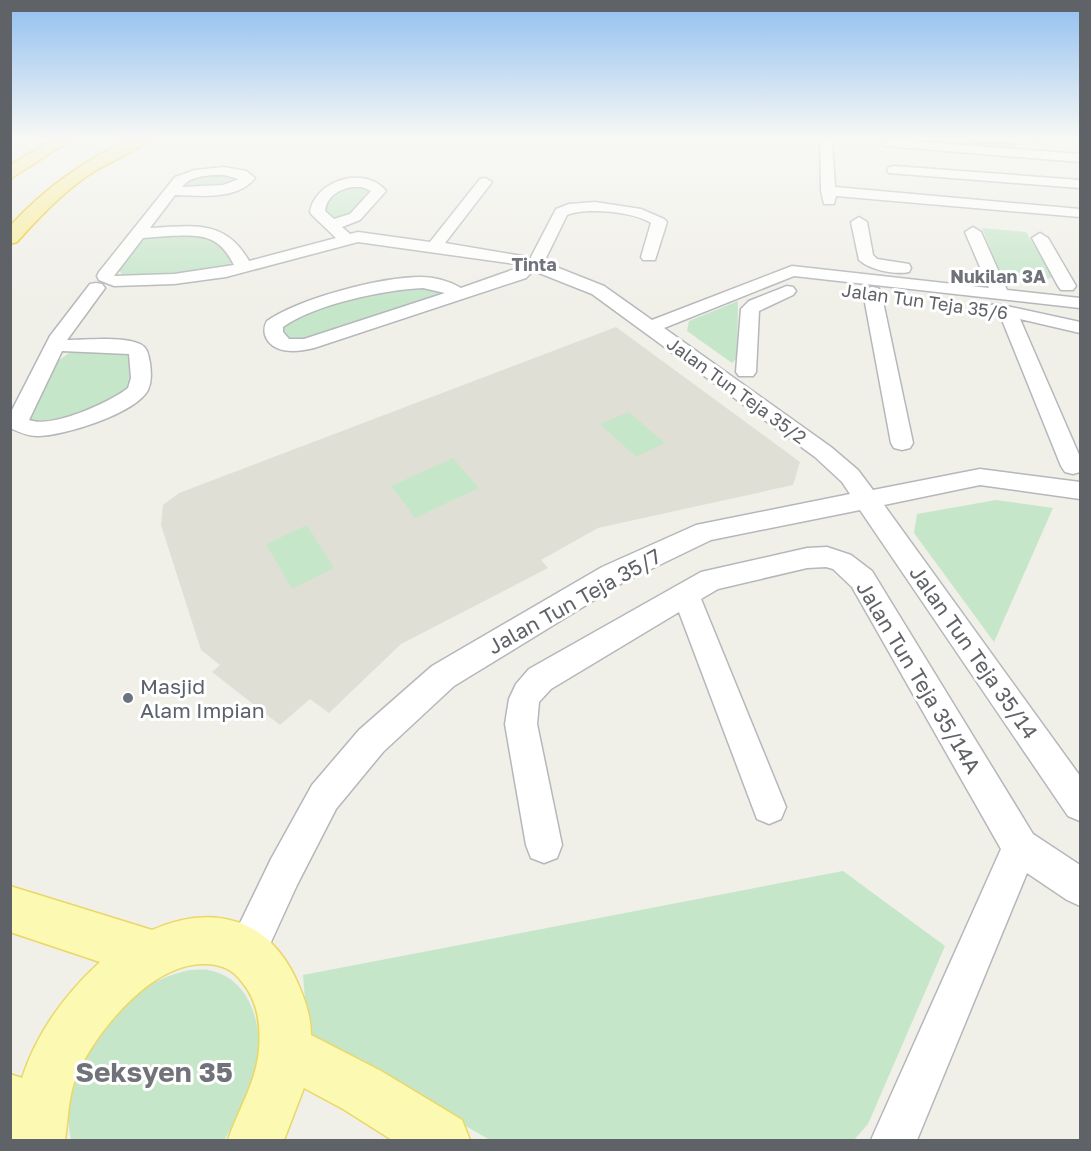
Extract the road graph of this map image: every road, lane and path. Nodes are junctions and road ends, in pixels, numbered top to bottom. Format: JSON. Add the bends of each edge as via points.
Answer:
{"nodes":[{"id":1,"x":54,"y":193,"type":"edge"},
{"id":2,"x":170,"y":193,"type":"edge"},
{"id":3,"x":477,"y":193,"type":"edge"},
{"id":4,"x":829,"y":193,"type":"edge"},
{"id":5,"x":899,"y":193,"type":"edge"},
{"id":6,"x":900,"y":197,"type":"junction"},
{"id":7,"x":1080,"y":213,"type":"edge"},
{"id":8,"x":859,"y":222,"type":"dead end"},
{"id":9,"x":331,"y":225,"type":"dead end"},
{"id":10,"x":973,"y":232,"type":"dead end"},
{"id":11,"x":138,"y":234,"type":"junction"},
{"id":12,"x":10,"y":238,"type":"edge"},
{"id":13,"x":1040,"y":238,"type":"dead end"},
{"id":14,"x":346,"y":239,"type":"junction"},
{"id":15,"x":434,"y":247,"type":"junction"},
{"id":16,"x":649,"y":257,"type":"dead end"},
{"id":17,"x":524,"y":265,"type":"junction"},
{"id":18,"x":546,"y":266,"type":"junction"},
{"id":19,"x":244,"y":267,"type":"junction"},
{"id":20,"x":105,"y":282,"type":"junction"},
{"id":21,"x":1074,"y":287,"type":"edge"},
{"id":22,"x":872,"y":292,"type":"junction"},
{"id":23,"x":460,"y":294,"type":"junction"},
{"id":24,"x":1000,"y":294,"type":"junction"},
{"id":25,"x":1080,"y":303,"type":"edge"},
{"id":26,"x":650,"y":327,"type":"junction"},
{"id":27,"x":1080,"y":327,"type":"edge"},
{"id":28,"x":54,"y":345,"type":"junction"},
{"id":29,"x":746,"y":372,"type":"dead end"},
{"id":30,"x":902,"y":443,"type":"dead end"},
{"id":31,"x":1077,"y":478,"type":"edge"},
{"id":32,"x":867,"y":500,"type":"junction"},
{"id":33,"x":686,"y":595,"type":"junction"},
{"id":34,"x":1080,"y":804,"type":"edge"},
{"id":35,"x":769,"y":807,"type":"dead end"},
{"id":36,"x":544,"y":845,"type":"dead end"},
{"id":37,"x":1020,"y":847,"type":"junction"},
{"id":38,"x":1080,"y":887,"type":"edge"},
{"id":39,"x":10,"y":909,"type":"edge"},
{"id":40,"x":246,"y":952,"type":"junction"},
{"id":41,"x":154,"y":955,"type":"junction"},
{"id":42,"x":285,"y":1050,"type":"junction"},
{"id":43,"x":29,"y":1118,"type":"edge"},
{"id":44,"x":255,"y":1140,"type":"edge"},
{"id":45,"x":442,"y":1140,"type":"edge"},
{"id":46,"x":894,"y":1140,"type":"edge"}],
"edges":[{"from":1,"to":12,"type":"highway"},
{"from":2,"to":11,"type":"street"},
{"from":3,"to":15,"type":"street"},
{"from":4,"to":6,"type":"street","via":[[829,196]]},
{"from":5,"to":6,"type":"street"},
{"from":6,"to":7,"type":"street"},
{"from":8,"to":24,"type":"street","via":[[865,257],[872,263]]},
{"from":9,"to":14,"type":"street"},
{"from":10,"to":24,"type":"street"},
{"from":11,"to":19,"type":"street","via":[[188,232],[219,236]]},
{"from":11,"to":20,"type":"street"},
{"from":13,"to":21,"type":"street"},
{"from":14,"to":15,"type":"street","via":[[358,237]]},
{"from":14,"to":19,"type":"street"},
{"from":15,"to":17,"type":"street","via":[[505,256]]},
{"from":16,"to":18,"type":"street","via":[[659,222],[655,217],[579,206],[561,212]]},
{"from":17,"to":18,"type":"street"},
{"from":17,"to":23,"type":"street","via":[[520,274]]},
{"from":18,"to":26,"type":"street","name":"Jalan Tun Teja 35/2","via":[[558,266],[594,282],[589,286]]},
{"from":19,"to":20,"type":"street","via":[[200,277]]},
{"from":20,"to":28,"type":"street"},
{"from":21,"to":24,"type":"street"},
{"from":22,"to":24,"type":"street","name":"Jalan Tun Teja 35/6","via":[[977,304]]},
{"from":22,"to":29,"type":"street","name":"Jalan Tun Teja 35/6","via":[[803,285],[755,305],[750,309]]},
{"from":22,"to":30,"type":"street"},
{"from":23,"to":23,"type":"street","via":[[307,344],[283,345],[273,332],[274,326],[288,315],[392,283],[422,283]]},
{"from":24,"to":25,"type":"street"},
{"from":24,"to":26,"type":"street","via":[[792,271]]},
{"from":24,"to":27,"type":"street","name":"Jalan Tun Teja 35/6"},
{"from":24,"to":31,"type":"street"},
{"from":26,"to":32,"type":"street","name":"Jalan Tun Teja 35/2","via":[[823,452],[850,476]]},
{"from":28,"to":28,"type":"street","via":[[17,423],[45,428],[91,415],[124,401],[141,383],[138,351],[130,346]]},
{"from":31,"to":32,"type":"street","name":"Jalan Tun Teja 35/7","via":[[980,477]]},
{"from":32,"to":34,"type":"street","name":"Jalan Tun Teja 35/14"},
{"from":32,"to":40,"type":"street","name":"Jalan Tun Teja 35/7","via":[[705,532],[612,575],[443,676],[370,741],[324,797]]},
{"from":33,"to":35,"type":"street"},
{"from":33,"to":36,"type":"street","name":"Jalan Tun Teja 35/14A","via":[[528,689],[521,705],[521,724]]},
{"from":33,"to":37,"type":"street","name":"Jalan Tun Teja 35/14A","via":[[711,580],[784,563],[826,557],[842,562],[862,579]]},
{"from":37,"to":38,"type":"street","name":"Jalan Tun Teja 35/14A"},
{"from":37,"to":46,"type":"street"},
{"from":39,"to":41,"type":"main road"},
{"from":40,"to":41,"type":"main road","via":[[224,942],[201,940],[174,945]]},
{"from":40,"to":42,"type":"main road","via":[[264,967],[277,990],[284,1017]]},
{"from":41,"to":43,"type":"main road","via":[[114,980],[84,1013],[59,1053],[42,1099]]},
{"from":42,"to":44,"type":"main road","via":[[275,1097]]},
{"from":42,"to":45,"type":"main road","via":[[362,1090]]}]}
